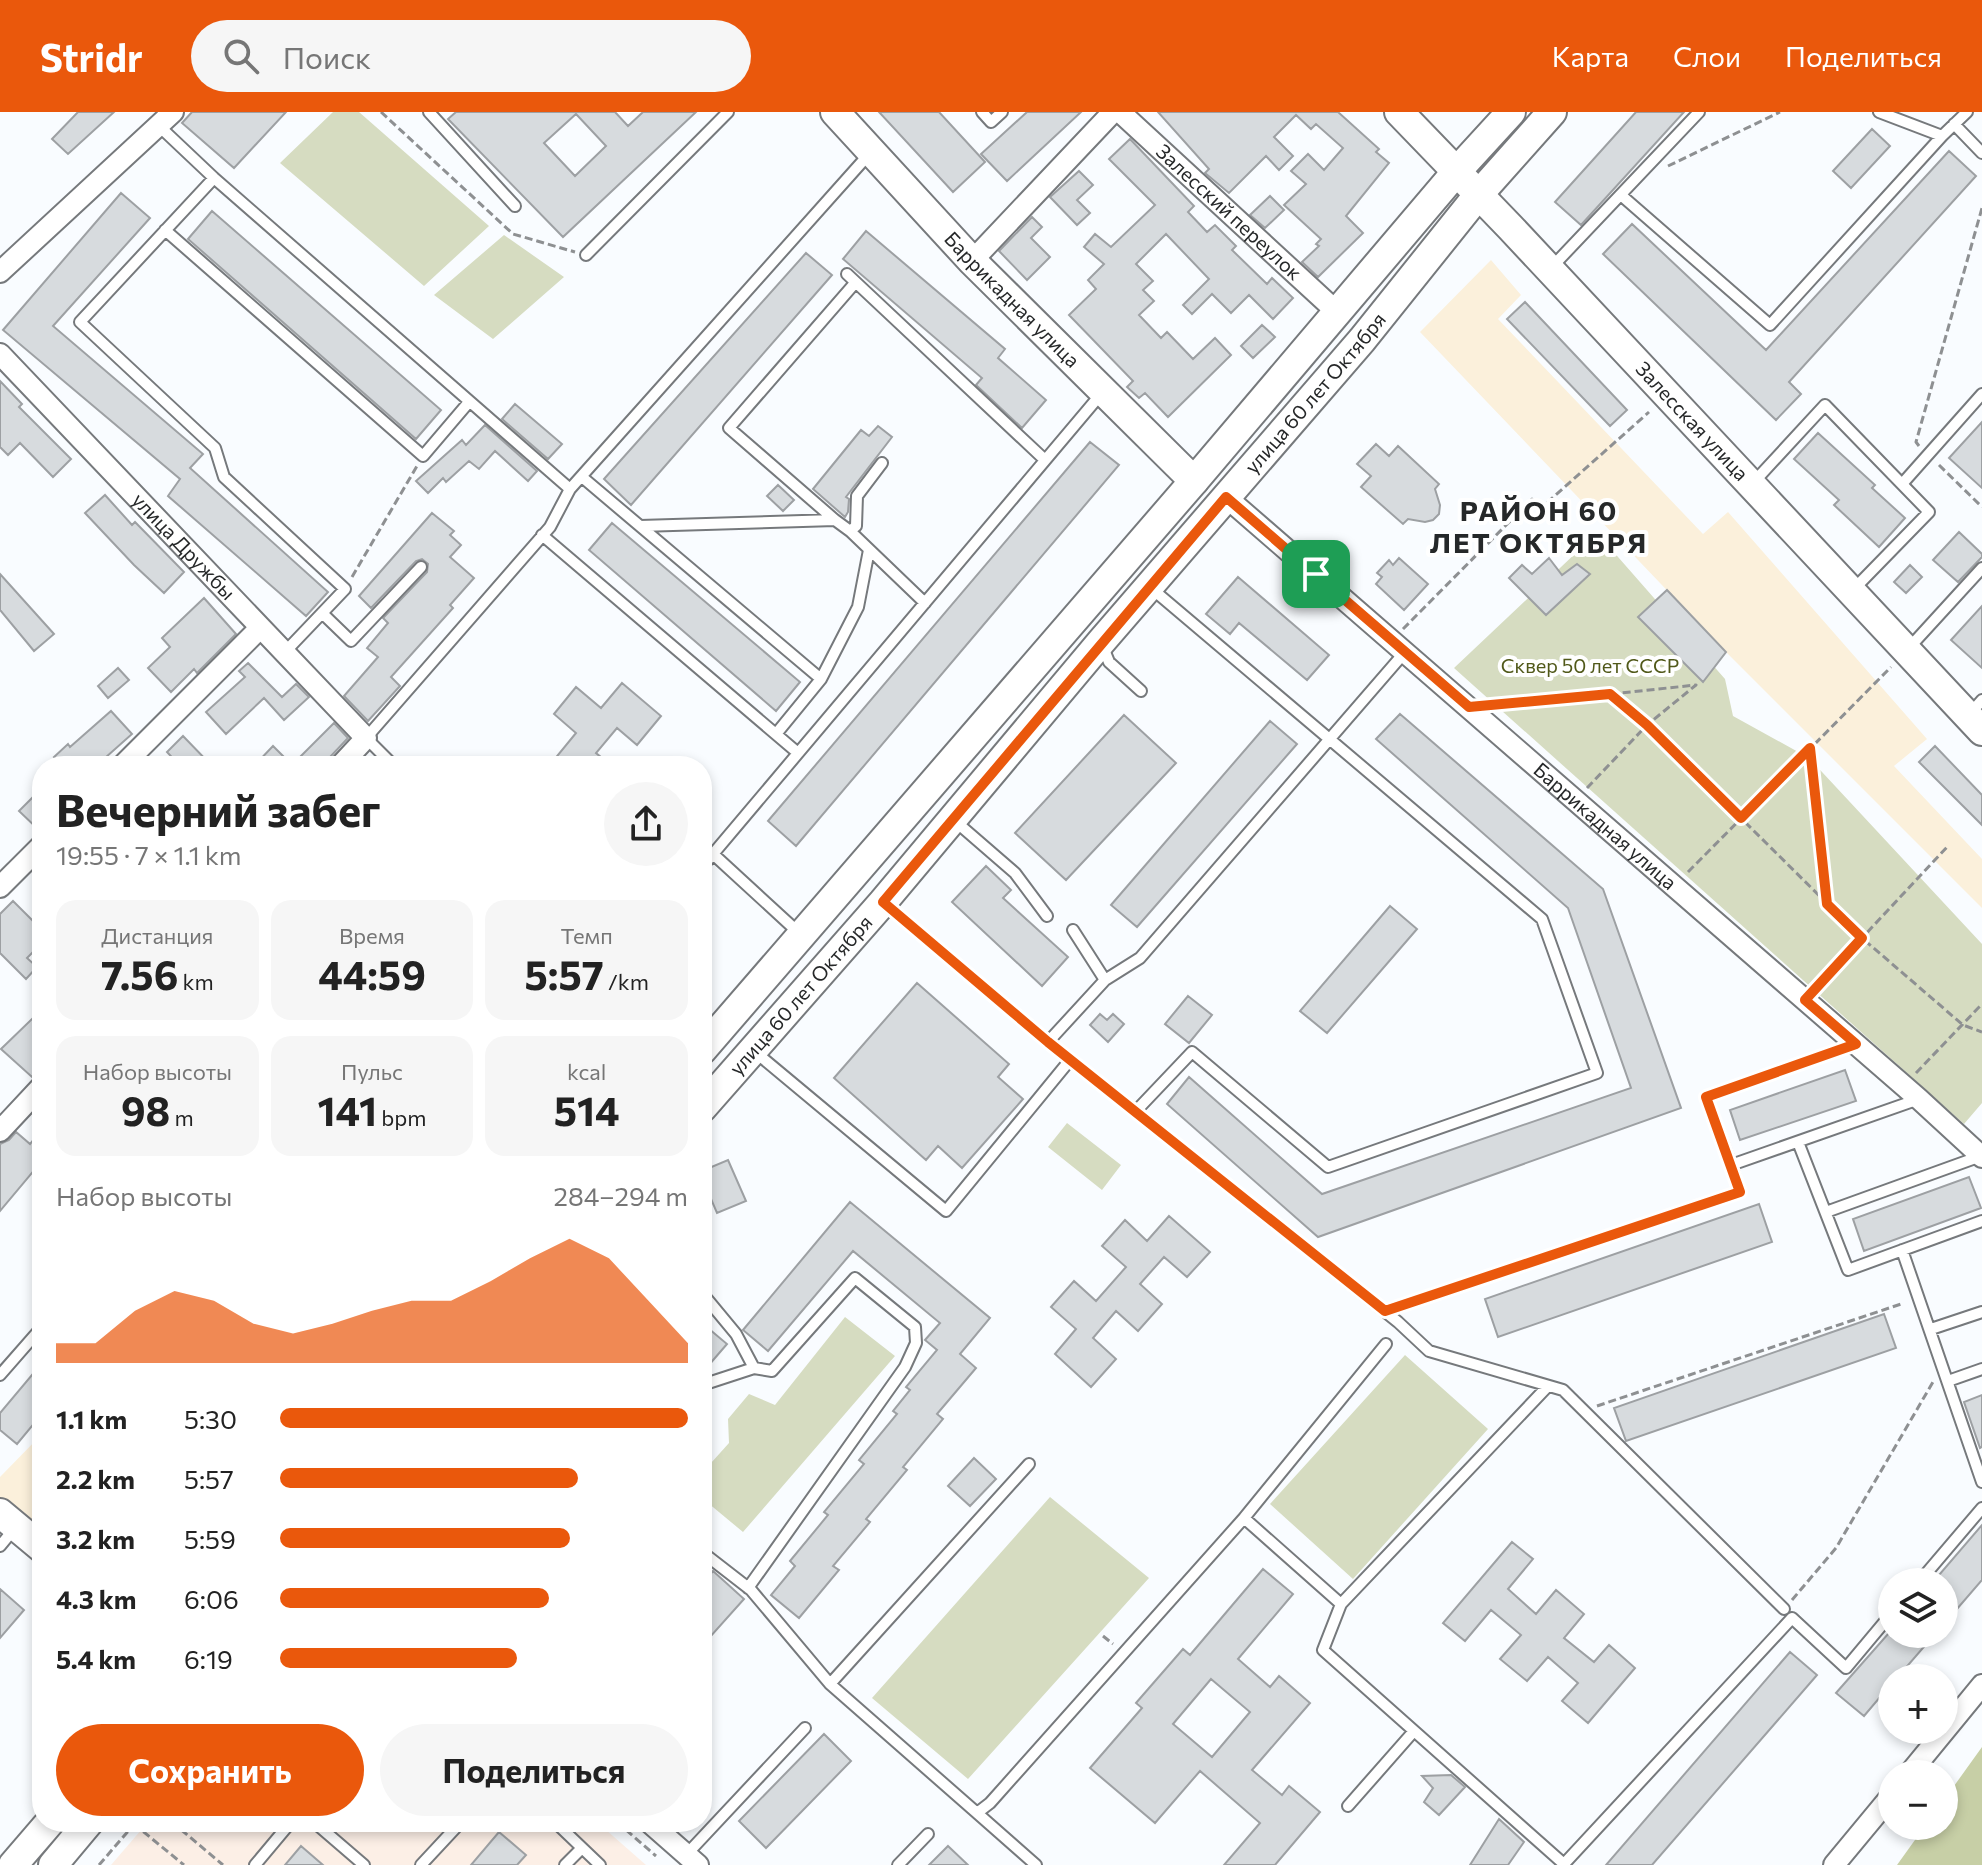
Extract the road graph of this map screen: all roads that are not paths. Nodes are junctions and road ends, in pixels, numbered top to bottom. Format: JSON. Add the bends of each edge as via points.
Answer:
{"nodes":[{"id":1,"x":429,"y":112,"type":"edge"},
{"id":2,"x":728,"y":112,"type":"edge"},
{"id":3,"x":835,"y":112,"type":"edge"},
{"id":4,"x":982,"y":112,"type":"edge"},
{"id":5,"x":1002,"y":112,"type":"edge"},
{"id":6,"x":1113,"y":112,"type":"edge"},
{"id":7,"x":1120,"y":112,"type":"edge"},
{"id":8,"x":1399,"y":112,"type":"edge"},
{"id":9,"x":1511,"y":112,"type":"edge"},
{"id":10,"x":1552,"y":112,"type":"edge"},
{"id":11,"x":1699,"y":112,"type":"edge"},
{"id":12,"x":1879,"y":112,"type":"edge"},
{"id":13,"x":1967,"y":112,"type":"edge"},
{"id":14,"x":166,"y":119,"type":"edge"},
{"id":15,"x":1954,"y":124,"type":"junction"},
{"id":16,"x":1942,"y":136,"type":"junction"},
{"id":17,"x":870,"y":153,"type":"junction"},
{"id":18,"x":1982,"y":153,"type":"edge"},
{"id":19,"x":1457,"y":171,"type":"junction"},
{"id":20,"x":214,"y":178,"type":"junction"},
{"id":21,"x":1479,"y":194,"type":"junction"},
{"id":22,"x":1622,"y":196,"type":"junction"},
{"id":23,"x":515,"y":206,"type":"dead end"},
{"id":24,"x":165,"y":230,"type":"junction"},
{"id":25,"x":586,"y":255,"type":"road end"},
{"id":26,"x":972,"y":261,"type":"junction"},
{"id":27,"x":1550,"y":269,"type":"junction"},
{"id":28,"x":0,"y":272,"type":"edge"},
{"id":29,"x":1338,"y":313,"type":"junction"},
{"id":30,"x":0,"y":354,"type":"edge"},
{"id":31,"x":1103,"y":391,"type":"junction"},
{"id":32,"x":1982,"y":394,"type":"edge"},
{"id":33,"x":469,"y":402,"type":"junction"},
{"id":34,"x":1045,"y":460,"type":"junction"},
{"id":35,"x":882,"y":463,"type":"dead end"},
{"id":36,"x":582,"y":477,"type":"junction"},
{"id":37,"x":1194,"y":481,"type":"junction"},
{"id":38,"x":1902,"y":484,"type":"junction"},
{"id":39,"x":1751,"y":485,"type":"junction"},
{"id":40,"x":570,"y":489,"type":"junction"},
{"id":41,"x":1226,"y":497,"type":"junction"},
{"id":42,"x":835,"y":520,"type":"junction"},
{"id":43,"x":640,"y":526,"type":"junction"},
{"id":44,"x":850,"y":531,"type":"junction"},
{"id":45,"x":542,"y":535,"type":"junction"},
{"id":46,"x":869,"y":550,"type":"junction"},
{"id":47,"x":421,"y":567,"type":"dead end"},
{"id":48,"x":1982,"y":568,"type":"edge"},
{"id":49,"x":1150,"y":587,"type":"junction"},
{"id":50,"x":1851,"y":591,"type":"junction"},
{"id":51,"x":925,"y":603,"type":"junction"},
{"id":52,"x":322,"y":613,"type":"junction"},
{"id":53,"x":260,"y":628,"type":"junction"},
{"id":54,"x":1401,"y":643,"type":"junction"},
{"id":55,"x":1907,"y":651,"type":"junction"},
{"id":56,"x":284,"y":653,"type":"junction"},
{"id":57,"x":1099,"y":654,"type":"junction"},
{"id":58,"x":821,"y":679,"type":"junction"},
{"id":59,"x":1141,"y":691,"type":"dead end"},
{"id":60,"x":1977,"y":716,"type":"edge"},
{"id":61,"x":776,"y":734,"type":"junction"},
{"id":62,"x":366,"y":738,"type":"junction"},
{"id":63,"x":1330,"y":740,"type":"junction"},
{"id":64,"x":798,"y":753,"type":"junction"},
{"id":65,"x":132,"y":756,"type":"edge"},
{"id":66,"x":349,"y":756,"type":"edge"},
{"id":67,"x":384,"y":756,"type":"edge"},
{"id":68,"x":954,"y":820,"type":"junction"},
{"id":69,"x":713,"y":854,"type":"joint"},
{"id":70,"x":32,"y":855,"type":"edge"},
{"id":71,"x":0,"y":887,"type":"edge"},
{"id":72,"x":883,"y":902,"type":"junction"},
{"id":73,"x":1047,"y":916,"type":"dead end"},
{"id":74,"x":1073,"y":930,"type":"dead end"},
{"id":75,"x":800,"y":935,"type":"junction"},
{"id":76,"x":1105,"y":980,"type":"junction"},
{"id":77,"x":712,"y":1038,"type":"edge"},
{"id":78,"x":1048,"y":1042,"type":"junction"},
{"id":79,"x":1856,"y":1044,"type":"junction"},
{"id":80,"x":752,"y":1049,"type":"junction"},
{"id":81,"x":1070,"y":1060,"type":"junction"},
{"id":82,"x":712,"y":1096,"type":"edge"},
{"id":83,"x":32,"y":1097,"type":"edge"},
{"id":84,"x":1919,"y":1099,"type":"junction"},
{"id":85,"x":1135,"y":1112,"type":"junction"},
{"id":86,"x":0,"y":1131,"type":"edge"},
{"id":87,"x":1798,"y":1142,"type":"junction"},
{"id":88,"x":1981,"y":1157,"type":"edge"},
{"id":89,"x":1731,"y":1165,"type":"junction"},
{"id":90,"x":1826,"y":1212,"type":"junction"},
{"id":91,"x":1982,"y":1221,"type":"edge"},
{"id":92,"x":1902,"y":1250,"type":"junction"},
{"id":93,"x":712,"y":1305,"type":"edge"},
{"id":94,"x":1385,"y":1311,"type":"junction"},
{"id":95,"x":1982,"y":1312,"type":"edge"},
{"id":96,"x":1931,"y":1329,"type":"junction"},
{"id":97,"x":32,"y":1338,"type":"edge"},
{"id":98,"x":1386,"y":1344,"type":"dead end"},
{"id":99,"x":754,"y":1368,"type":"junction"},
{"id":100,"x":1982,"y":1369,"type":"edge"},
{"id":101,"x":0,"y":1375,"type":"edge"},
{"id":102,"x":1948,"y":1381,"type":"junction"},
{"id":103,"x":712,"y":1382,"type":"edge"},
{"id":104,"x":1548,"y":1386,"type":"junction"},
{"id":105,"x":1029,"y":1464,"type":"dead end"},
{"id":106,"x":1982,"y":1482,"type":"edge"},
{"id":107,"x":1982,"y":1508,"type":"edge"},
{"id":108,"x":1244,"y":1518,"type":"junction"},
{"id":109,"x":5,"y":1529,"type":"edge"},
{"id":110,"x":32,"y":1543,"type":"edge"},
{"id":111,"x":712,"y":1561,"type":"edge"},
{"id":112,"x":1931,"y":1568,"type":"edge"},
{"id":113,"x":748,"y":1588,"type":"junction"},
{"id":114,"x":1341,"y":1604,"type":"junction"},
{"id":115,"x":1784,"y":1609,"type":"road end"},
{"id":116,"x":1878,"y":1630,"type":"edge"},
{"id":117,"x":830,"y":1684,"type":"junction"},
{"id":118,"x":1982,"y":1685,"type":"edge"},
{"id":119,"x":805,"y":1728,"type":"dead end"},
{"id":120,"x":1414,"y":1731,"type":"junction"},
{"id":121,"x":1920,"y":1760,"type":"edge"},
{"id":122,"x":1348,"y":1806,"type":"dead end"},
{"id":123,"x":1878,"y":1812,"type":"edge"},
{"id":124,"x":977,"y":1813,"type":"junction"},
{"id":125,"x":41,"y":1832,"type":"edge"},
{"id":126,"x":81,"y":1832,"type":"edge"},
{"id":127,"x":283,"y":1832,"type":"edge"},
{"id":128,"x":326,"y":1832,"type":"edge"},
{"id":129,"x":452,"y":1832,"type":"edge"},
{"id":130,"x":565,"y":1832,"type":"edge"},
{"id":131,"x":660,"y":1832,"type":"edge"},
{"id":132,"x":928,"y":1834,"type":"dead end"},
{"id":133,"x":582,"y":1848,"type":"junction"},
{"id":134,"x":692,"y":1860,"type":"edge"},
{"id":135,"x":13,"y":1865,"type":"edge"},
{"id":136,"x":53,"y":1865,"type":"edge"},
{"id":137,"x":255,"y":1865,"type":"edge"},
{"id":138,"x":364,"y":1865,"type":"edge"},
{"id":139,"x":421,"y":1865,"type":"edge"},
{"id":140,"x":565,"y":1865,"type":"edge"},
{"id":141,"x":600,"y":1865,"type":"edge"},
{"id":142,"x":898,"y":1865,"type":"edge"},
{"id":143,"x":1036,"y":1865,"type":"edge"},
{"id":144,"x":1565,"y":1865,"type":"edge"},
{"id":145,"x":1834,"y":1865,"type":"edge"}],
"edges":[{"from":1,"to":23,"type":"lane"},
{"from":2,"to":25,"type":"lane"},
{"from":3,"to":17,"type":"main road","name":"Баррикадная улица"},
{"from":4,"to":5,"type":"lane","via":[[991,122]]},
{"from":6,"to":26,"type":"street"},
{"from":7,"to":29,"type":"street","name":"Залесский переулок"},
{"from":8,"to":19,"type":"main road","name":"Залесская улица"},
{"from":9,"to":19,"type":"main road","name":"улица 60 лет Октября"},
{"from":10,"to":21,"type":"main road","name":"улица 60 лет Октября"},
{"from":11,"to":22,"type":"lane"},
{"from":12,"to":16,"type":"lane"},
{"from":13,"to":15,"type":"lane"},
{"from":14,"to":20,"type":"lane"},
{"from":14,"to":28,"type":"street"},
{"from":15,"to":16,"type":"lane"},
{"from":15,"to":18,"type":"lane"},
{"from":16,"to":22,"type":"lane","via":[[1770,325]]},
{"from":17,"to":26,"type":"main road","name":"Баррикадная улица"},
{"from":17,"to":36,"type":"lane"},
{"from":19,"to":21,"type":"main road","name":"Залесская улица"},
{"from":19,"to":29,"type":"main road","name":"улица 60 лет Октября"},
{"from":20,"to":24,"type":"lane"},
{"from":20,"to":33,"type":"lane"},
{"from":21,"to":27,"type":"main road","name":"Залесская улица"},
{"from":21,"to":41,"type":"main road","name":"улица 60 лет Октября"},
{"from":22,"to":27,"type":"lane"},
{"from":24,"to":33,"type":"lane","via":[[423,456]]},
{"from":24,"to":52,"type":"lane","via":[[80,322],[215,448],[224,477],[345,589]]},
{"from":26,"to":31,"type":"main road","name":"Баррикадная улица"},
{"from":27,"to":39,"type":"main road","name":"Залесская улица"},
{"from":29,"to":37,"type":"main road","name":"улица 60 лет Октября"},
{"from":30,"to":53,"type":"street","name":"улица Дружбы"},
{"from":31,"to":34,"type":"lane"},
{"from":31,"to":37,"type":"main road","name":"Баррикадная улица"},
{"from":32,"to":38,"type":"lane"},
{"from":33,"to":40,"type":"lane"},
{"from":34,"to":42,"type":"lane","via":[[851,278],[729,428]]},
{"from":34,"to":51,"type":"lane"},
{"from":35,"to":44,"type":"lane","via":[[857,496],[856,526]]},
{"from":36,"to":40,"type":"lane"},
{"from":36,"to":43,"type":"lane"},
{"from":37,"to":75,"type":"main road","name":"улица 60 лет Октября"},
{"from":38,"to":39,"type":"lane","via":[[1825,405]]},
{"from":38,"to":50,"type":"lane","via":[[1929,512]]},
{"from":39,"to":50,"type":"main road","name":"Залесская улица"},
{"from":40,"to":45,"type":"lane"},
{"from":41,"to":49,"type":"main road","name":"улица 60 лет Октября"},
{"from":41,"to":54,"type":"street","name":"Баррикадная улица"},
{"from":42,"to":43,"type":"lane"},
{"from":42,"to":44,"type":"lane"},
{"from":43,"to":58,"type":"lane"},
{"from":44,"to":46,"type":"lane"},
{"from":45,"to":61,"type":"lane"},
{"from":45,"to":62,"type":"lane"},
{"from":46,"to":51,"type":"lane"},
{"from":46,"to":58,"type":"lane","via":[[858,607]]},
{"from":47,"to":52,"type":"lane","via":[[351,641]]},
{"from":48,"to":55,"type":"lane"},
{"from":49,"to":57,"type":"main road","name":"улица 60 лет Октября"},
{"from":49,"to":63,"type":"lane"},
{"from":50,"to":55,"type":"main road","name":"Залесская улица"},
{"from":51,"to":64,"type":"lane"},
{"from":52,"to":56,"type":"lane"},
{"from":53,"to":56,"type":"street","name":"улица Дружбы"},
{"from":53,"to":65,"type":"street"},
{"from":54,"to":63,"type":"lane"},
{"from":54,"to":79,"type":"street","name":"Баррикадная улица"},
{"from":55,"to":60,"type":"main road","name":"Залесская улица"},
{"from":56,"to":62,"type":"street","name":"улица Дружбы"},
{"from":57,"to":59,"type":"lane"},
{"from":57,"to":68,"type":"main road","name":"улица 60 лет Октября"},
{"from":58,"to":61,"type":"lane"},
{"from":61,"to":64,"type":"lane"},
{"from":62,"to":66,"type":"street"},
{"from":62,"to":67,"type":"lane"},
{"from":63,"to":76,"type":"lane","via":[[1140,958]]},
{"from":63,"to":85,"type":"lane","via":[[1542,919],[1597,1073],[1328,1167],[1192,1052]]},
{"from":64,"to":69,"type":"lane"},
{"from":68,"to":72,"type":"main road","name":"улица 60 лет Октября"},
{"from":68,"to":73,"type":"lane","via":[[1015,873]]},
{"from":69,"to":75,"type":"lane"},
{"from":70,"to":71,"type":"street"},
{"from":72,"to":78,"type":"lane"},
{"from":72,"to":80,"type":"main road","name":"улица 60 лет Октября"},
{"from":74,"to":76,"type":"lane"},
{"from":75,"to":77,"type":"main road","name":"улица 60 лет Октября"},
{"from":76,"to":78,"type":"lane"},
{"from":78,"to":81,"type":"lane"},
{"from":79,"to":84,"type":"street","name":"Баррикадная улица"},
{"from":79,"to":89,"type":"lane","via":[[1706,1097]]},
{"from":80,"to":81,"type":"lane","via":[[946,1211]]},
{"from":80,"to":82,"type":"main road","name":"улица 60 лет Октября"},
{"from":81,"to":85,"type":"lane"},
{"from":83,"to":86,"type":"street"},
{"from":84,"to":87,"type":"lane"},
{"from":84,"to":88,"type":"street","name":"Баррикадная улица"},
{"from":85,"to":94,"type":"lane"},
{"from":87,"to":89,"type":"lane"},
{"from":87,"to":90,"type":"lane"},
{"from":88,"to":90,"type":"lane"},
{"from":89,"to":94,"type":"lane","via":[[1740,1192]]},
{"from":90,"to":92,"type":"lane","via":[[1848,1270]]},
{"from":91,"to":92,"type":"lane"},
{"from":92,"to":96,"type":"lane"},
{"from":93,"to":99,"type":"lane"},
{"from":94,"to":104,"type":"lane","via":[[1429,1351]]},
{"from":95,"to":96,"type":"lane"},
{"from":96,"to":102,"type":"lane"},
{"from":97,"to":101,"type":"lane"},
{"from":98,"to":108,"type":"lane"},
{"from":99,"to":103,"type":"lane"},
{"from":99,"to":113,"type":"lane","via":[[772,1371],[855,1278],[915,1327],[916,1343],[905,1367]]},
{"from":100,"to":102,"type":"lane"},
{"from":102,"to":106,"type":"lane"},
{"from":104,"to":114,"type":"lane"},
{"from":104,"to":115,"type":"lane","via":[[1563,1390]]},
{"from":105,"to":117,"type":"lane"},
{"from":107,"to":112,"type":"lane"},
{"from":108,"to":114,"type":"lane"},
{"from":108,"to":124,"type":"lane"},
{"from":109,"to":110,"type":"main road"},
{"from":111,"to":113,"type":"lane"},
{"from":113,"to":117,"type":"lane"},
{"from":114,"to":120,"type":"lane","via":[[1323,1650]]},
{"from":116,"to":144,"type":"lane","via":[[1846,1668],[1792,1618]]},
{"from":117,"to":124,"type":"lane"},
{"from":118,"to":121,"type":"street"},
{"from":119,"to":134,"type":"lane"},
{"from":120,"to":122,"type":"lane"},
{"from":120,"to":144,"type":"lane"},
{"from":123,"to":145,"type":"street"},
{"from":124,"to":143,"type":"lane"},
{"from":125,"to":135,"type":"main road"},
{"from":126,"to":136,"type":"main road"},
{"from":127,"to":137,"type":"lane"},
{"from":128,"to":138,"type":"lane"},
{"from":129,"to":139,"type":"lane"},
{"from":130,"to":133,"type":"lane"},
{"from":131,"to":134,"type":"street"},
{"from":132,"to":142,"type":"lane"},
{"from":133,"to":140,"type":"lane"},
{"from":133,"to":141,"type":"lane"}]}
